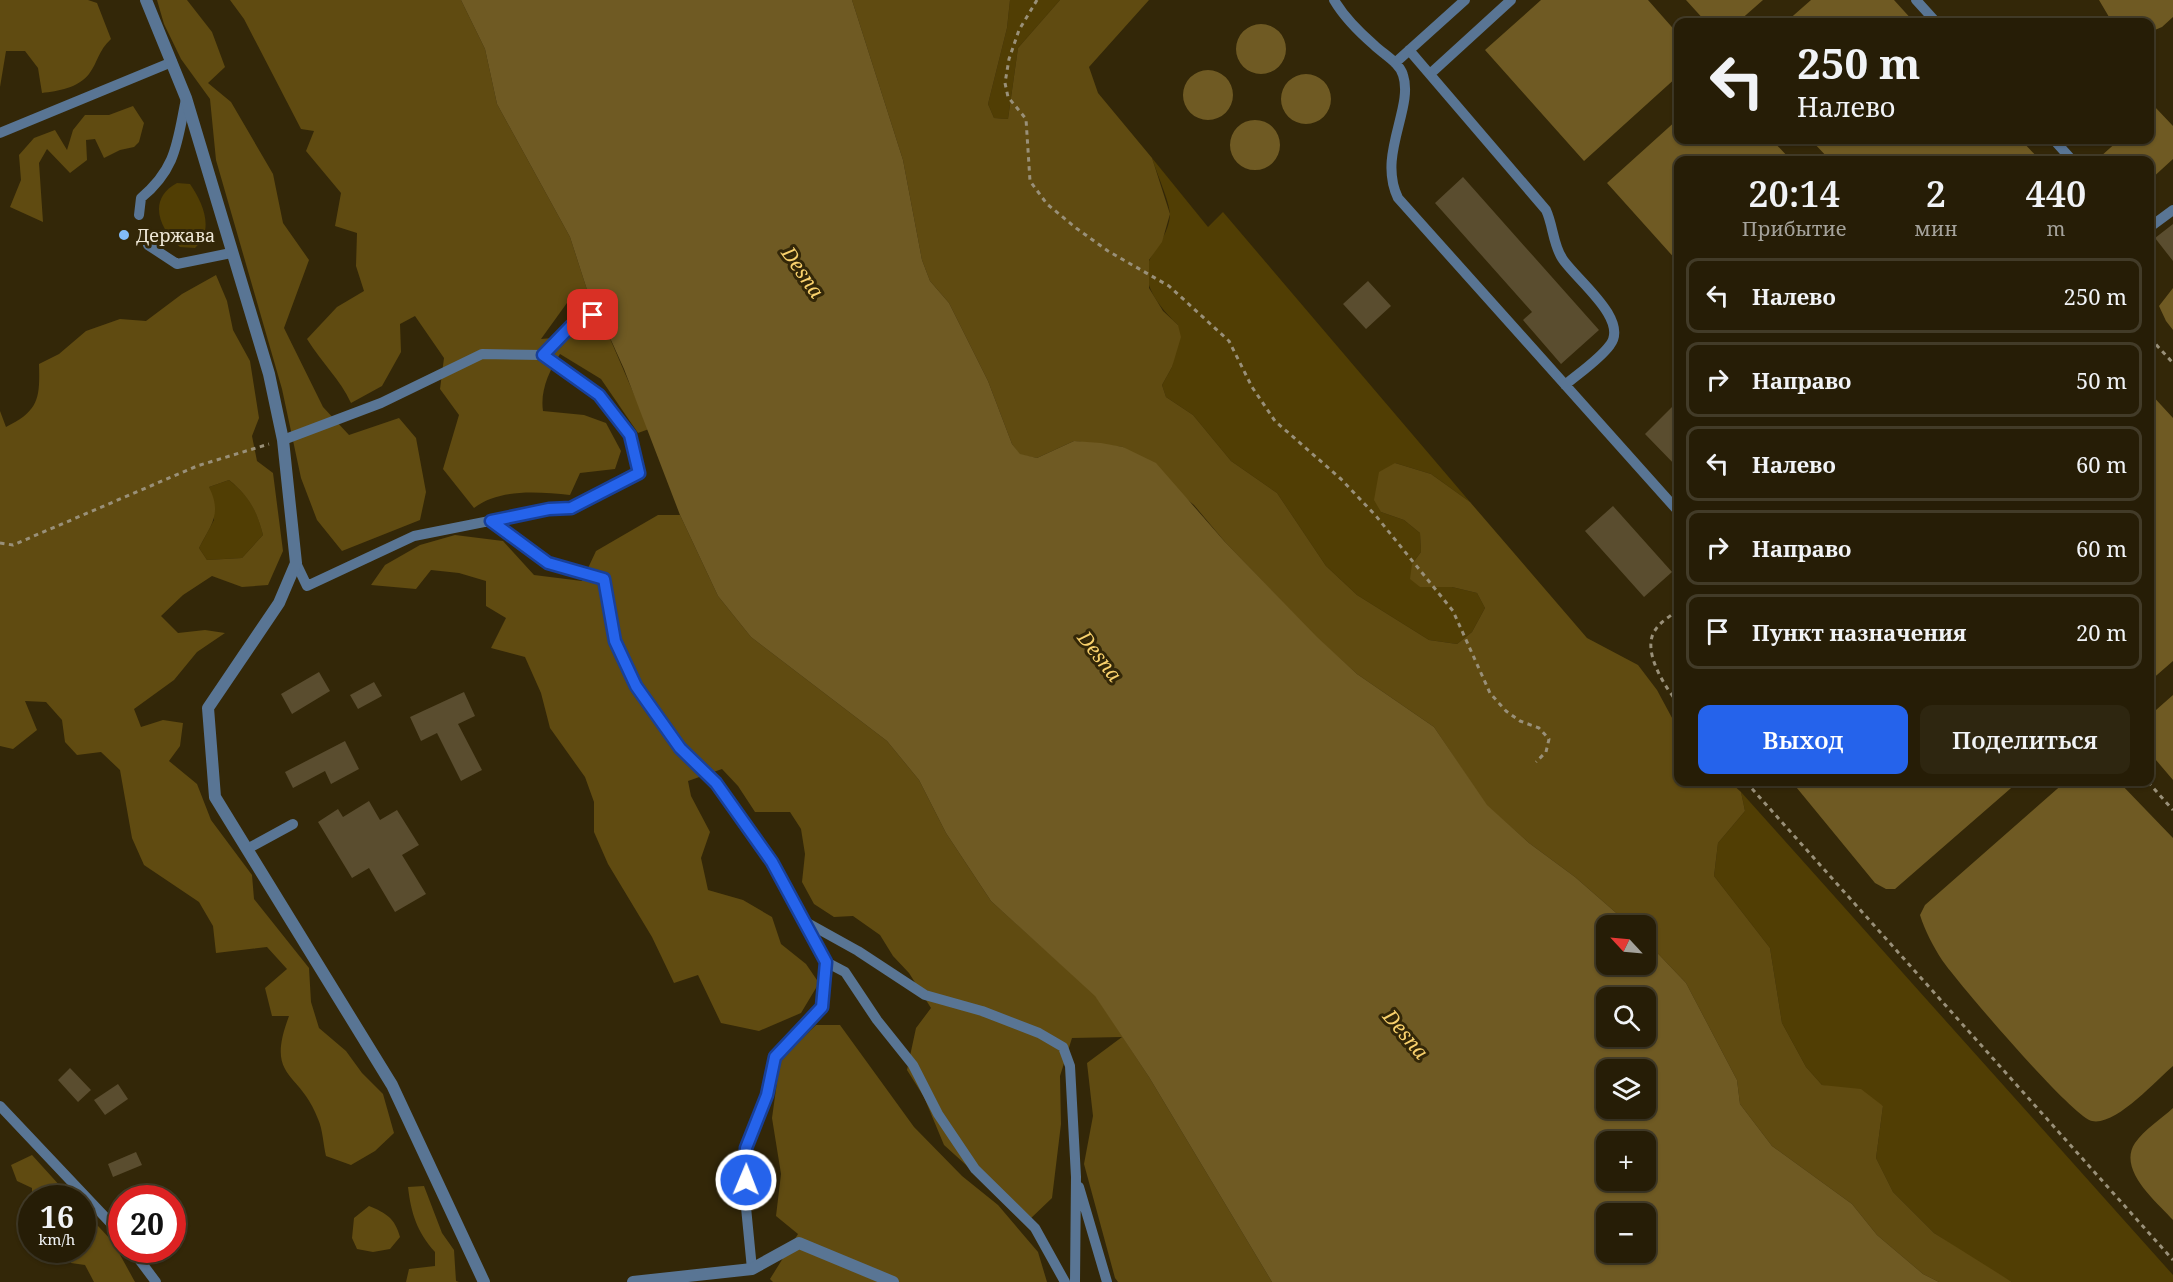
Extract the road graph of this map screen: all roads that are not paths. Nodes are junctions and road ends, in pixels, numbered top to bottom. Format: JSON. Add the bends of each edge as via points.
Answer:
{"nodes":[{"id":1,"x":146,"y":0,"type":"edge"},
{"id":2,"x":1334,"y":0,"type":"edge"},
{"id":3,"x":1465,"y":0,"type":"edge"},
{"id":4,"x":1511,"y":0,"type":"edge"},
{"id":5,"x":1916,"y":0,"type":"edge"},
{"id":6,"x":1932,"y":18,"type":"edge"},
{"id":7,"x":1409,"y":50,"type":"junction"},
{"id":8,"x":172,"y":62,"type":"junction"},
{"id":9,"x":1395,"y":63,"type":"junction"},
{"id":10,"x":1430,"y":74,"type":"junction"},
{"id":11,"x":186,"y":98,"type":"junction"},
{"id":12,"x":0,"y":134,"type":"edge"},
{"id":13,"x":2058,"y":144,"type":"edge"},
{"id":14,"x":2068,"y":156,"type":"edge"},
{"id":15,"x":2173,"y":210,"type":"edge"},
{"id":16,"x":139,"y":215,"type":"dead end"},
{"id":17,"x":2154,"y":224,"type":"edge"},
{"id":18,"x":148,"y":245,"type":"dead end"},
{"id":19,"x":231,"y":253,"type":"junction"},
{"id":20,"x":593,"y":315,"type":"dead end"},
{"id":21,"x":543,"y":355,"type":"junction"},
{"id":22,"x":1565,"y":386,"type":"junction"},
{"id":23,"x":283,"y":440,"type":"junction"},
{"id":24,"x":1674,"y":507,"type":"edge"},
{"id":25,"x":491,"y":521,"type":"junction"},
{"id":26,"x":296,"y":563,"type":"junction"},
{"id":27,"x":293,"y":824,"type":"dead end"},
{"id":28,"x":247,"y":849,"type":"junction"},
{"id":29,"x":804,"y":921,"type":"junction"},
{"id":30,"x":826,"y":962,"type":"junction"},
{"id":31,"x":0,"y":1106,"type":"edge"},
{"id":32,"x":1076,"y":1178,"type":"junction"},
{"id":33,"x":108,"y":1220,"type":"edge"},
{"id":34,"x":142,"y":1263,"type":"edge"},
{"id":35,"x":752,"y":1269,"type":"junction"},
{"id":36,"x":156,"y":1282,"type":"edge"},
{"id":37,"x":484,"y":1282,"type":"edge"},
{"id":38,"x":633,"y":1282,"type":"edge"},
{"id":39,"x":750,"y":1282,"type":"edge"},
{"id":40,"x":893,"y":1282,"type":"edge"},
{"id":41,"x":1065,"y":1282,"type":"edge"},
{"id":42,"x":1075,"y":1282,"type":"edge"},
{"id":43,"x":1107,"y":1282,"type":"edge"}],
"edges":[{"from":1,"to":8,"type":"street"},
{"from":2,"to":9,"type":"lane"},
{"from":3,"to":7,"type":"lane"},
{"from":4,"to":10,"type":"lane"},
{"from":5,"to":6,"type":"lane"},
{"from":7,"to":9,"type":"lane"},
{"from":7,"to":10,"type":"lane"},
{"from":8,"to":11,"type":"street"},
{"from":8,"to":12,"type":"lane"},
{"from":9,"to":22,"type":"lane","via":[[1404,76],[1404,91],[1392,154],[1392,188]]},
{"from":10,"to":22,"type":"lane","via":[[1546,210],[1561,257],[1610,316],[1615,331],[1611,344]]},
{"from":11,"to":16,"type":"lane","via":[[175,153],[160,182],[141,198]]},
{"from":11,"to":19,"type":"street"},
{"from":13,"to":14,"type":"lane"},
{"from":15,"to":17,"type":"lane"},
{"from":18,"to":19,"type":"lane","via":[[177,264]]},
{"from":19,"to":23,"type":"street","via":[[269,374]]},
{"from":20,"to":21,"type":"lane","via":[[571,326]]},
{"from":21,"to":23,"type":"lane","via":[[482,354],[381,403]]},
{"from":21,"to":25,"type":"lane","via":[[599,395],[630,435],[639,473],[571,508]]},
{"from":22,"to":24,"type":"lane"},
{"from":23,"to":26,"type":"street"},
{"from":25,"to":26,"type":"lane","via":[[414,536],[307,586]]},
{"from":25,"to":29,"type":"lane","via":[[548,563],[604,579],[615,641],[636,686],[680,748],[716,783],[772,862]]},
{"from":26,"to":28,"type":"street","via":[[279,603],[208,708],[215,797]]},
{"from":27,"to":28,"type":"lane"},
{"from":28,"to":37,"type":"street","via":[[392,1085]]},
{"from":29,"to":30,"type":"lane"},
{"from":29,"to":32,"type":"lane","via":[[925,995],[1039,1033],[1063,1047],[1070,1066]]},
{"from":30,"to":35,"type":"lane","via":[[822,1007],[775,1057],[767,1095],[746,1148],[745,1197]]},
{"from":30,"to":41,"type":"lane","via":[[845,972],[913,1065],[938,1114],[975,1169],[1035,1227]]},
{"from":31,"to":33,"type":"lane"},
{"from":32,"to":42,"type":"lane"},
{"from":32,"to":43,"type":"lane"},
{"from":34,"to":36,"type":"lane"},
{"from":35,"to":38,"type":"street"},
{"from":35,"to":39,"type":"street"},
{"from":35,"to":40,"type":"street","via":[[798,1243]]}]}
